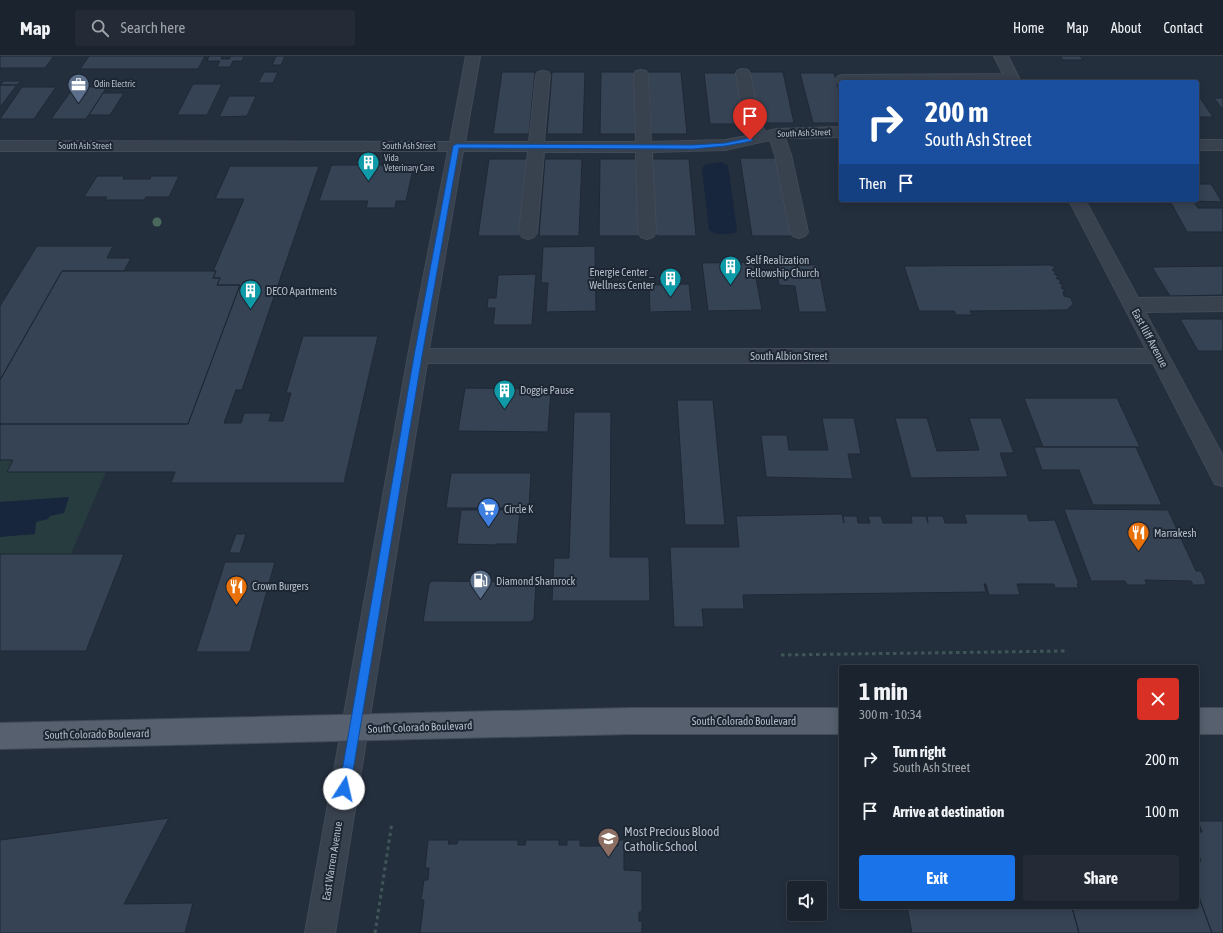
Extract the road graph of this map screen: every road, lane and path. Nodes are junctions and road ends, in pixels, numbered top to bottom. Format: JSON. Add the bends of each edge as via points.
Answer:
{"nodes":[{"id":1,"x":473,"y":56,"type":"edge"},
{"id":2,"x":1001,"y":56,"type":"edge"},
{"id":3,"x":742,"y":73,"type":"dead end"},
{"id":4,"x":641,"y":74,"type":"dead end"},
{"id":5,"x":543,"y":75,"type":"dead end"},
{"id":6,"x":843,"y":80,"type":"edge"},
{"id":7,"x":878,"y":80,"type":"edge"},
{"id":8,"x":938,"y":80,"type":"edge"},
{"id":9,"x":1013,"y":80,"type":"edge"},
{"id":10,"x":839,"y":132,"type":"edge"},
{"id":11,"x":768,"y":135,"type":"junction"},
{"id":12,"x":1199,"y":144,"type":"edge"},
{"id":13,"x":1223,"y":144,"type":"edge"},
{"id":14,"x":0,"y":146,"type":"edge"},
{"id":15,"x":456,"y":146,"type":"junction"},
{"id":16,"x":536,"y":146,"type":"junction"},
{"id":17,"x":644,"y":146,"type":"junction"},
{"id":18,"x":1078,"y":202,"type":"edge"},
{"id":19,"x":799,"y":232,"type":"dead end"},
{"id":20,"x":528,"y":233,"type":"dead end"},
{"id":21,"x":647,"y":233,"type":"dead end"},
{"id":22,"x":1223,"y":304,"type":"edge"},
{"id":23,"x":1132,"y":305,"type":"junction"},
{"id":24,"x":418,"y":356,"type":"junction"},
{"id":25,"x":1159,"y":356,"type":"junction"},
{"id":26,"x":1223,"y":477,"type":"edge"},
{"id":27,"x":1066,"y":651,"type":"dead end"},
{"id":28,"x":781,"y":655,"type":"dead end"},
{"id":29,"x":839,"y":721,"type":"edge"},
{"id":30,"x":1199,"y":721,"type":"edge"},
{"id":31,"x":1223,"y":721,"type":"edge"},
{"id":32,"x":354,"y":728,"type":"junction"},
{"id":33,"x":0,"y":736,"type":"edge"},
{"id":34,"x":392,"y":822,"type":"dead end"},
{"id":35,"x":320,"y":933,"type":"edge"},
{"id":36,"x":375,"y":933,"type":"edge"}],
"edges":[{"from":1,"to":15,"type":"street","name":"East Warren Avenue"},
{"from":2,"to":9,"type":"street"},
{"from":3,"to":11,"type":"street","via":[[751,120]]},
{"from":4,"to":17,"type":"street"},
{"from":5,"to":16,"type":"street"},
{"from":6,"to":7,"type":"street"},
{"from":7,"to":8,"type":"street"},
{"from":8,"to":9,"type":"street"},
{"from":10,"to":11,"type":"street","name":"South Ash Street"},
{"from":11,"to":17,"type":"street","name":"South Ash Street","via":[[710,146]]},
{"from":11,"to":19,"type":"street","via":[[783,155]]},
{"from":12,"to":13,"type":"street"},
{"from":14,"to":15,"type":"street","name":"South Ash Street"},
{"from":15,"to":16,"type":"street","name":"South Ash Street"},
{"from":15,"to":24,"type":"street","name":"East Warren Avenue"},
{"from":16,"to":17,"type":"street","name":"South Ash Street"},
{"from":16,"to":20,"type":"street"},
{"from":17,"to":21,"type":"street"},
{"from":18,"to":23,"type":"street","name":"East Iliff Avenue"},
{"from":22,"to":23,"type":"street"},
{"from":23,"to":25,"type":"street","name":"East Iliff Avenue"},
{"from":24,"to":25,"type":"street","name":"South Albion Street"},
{"from":24,"to":32,"type":"street","name":"East Warren Avenue"},
{"from":25,"to":26,"type":"street","name":"East Iliff Avenue"},
{"from":27,"to":28,"type":"path"},
{"from":29,"to":32,"type":"main road","name":"South Colorado Boulevard","via":[[644,721]]},
{"from":30,"to":31,"type":"main road"},
{"from":32,"to":33,"type":"main road","name":"South Colorado Boulevard"},
{"from":32,"to":35,"type":"street","name":"East Warren Avenue"},
{"from":34,"to":36,"type":"path"}]}
